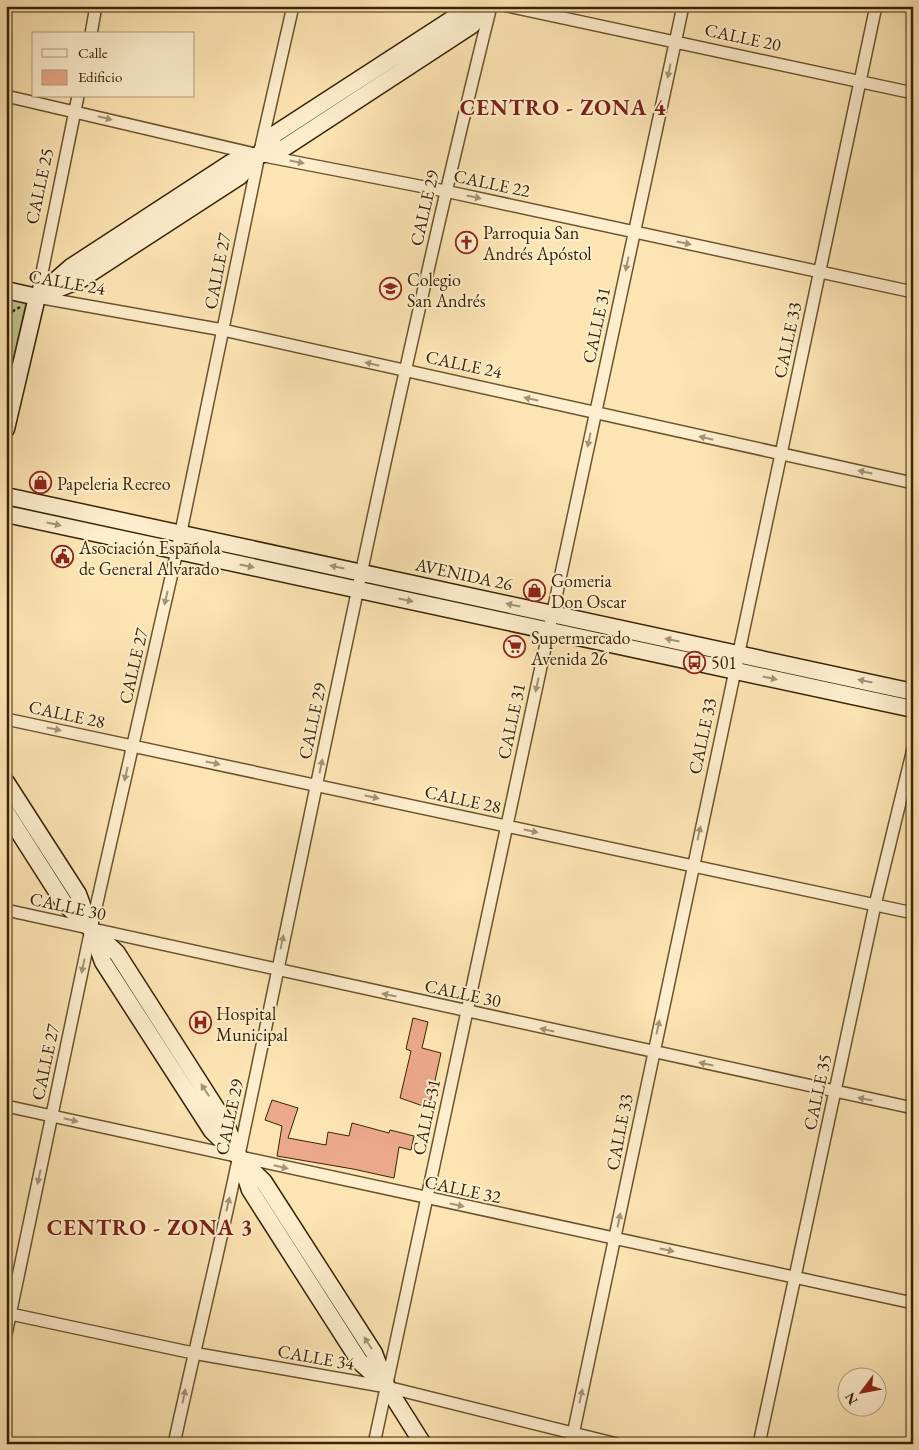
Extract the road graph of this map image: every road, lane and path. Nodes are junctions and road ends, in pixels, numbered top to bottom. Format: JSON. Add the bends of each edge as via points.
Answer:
{"nodes":[{"id":1,"x":96,"y":6,"type":"edge"},
{"id":2,"x":292,"y":6,"type":"edge"},
{"id":3,"x":481,"y":6,"type":"edge"},
{"id":4,"x":490,"y":6,"type":"edge"},
{"id":5,"x":507,"y":6,"type":"edge"},
{"id":6,"x":683,"y":6,"type":"edge"},
{"id":7,"x":876,"y":6,"type":"edge"},
{"id":8,"x":91,"y":32,"type":"edge"},
{"id":9,"x":675,"y":40,"type":"junction"},
{"id":10,"x":860,"y":81,"type":"junction"},
{"id":11,"x":913,"y":92,"type":"edge"},
{"id":12,"x":6,"y":96,"type":"edge"},
{"id":13,"x":78,"y":98,"type":"edge"},
{"id":14,"x":75,"y":110,"type":"junction"},
{"id":15,"x":259,"y":155,"type":"junction"},
{"id":16,"x":445,"y":191,"type":"junction"},
{"id":17,"x":634,"y":232,"type":"junction"},
{"id":18,"x":819,"y":272,"type":"junction"},
{"id":19,"x":6,"y":290,"type":"edge"},
{"id":20,"x":913,"y":292,"type":"edge"},
{"id":21,"x":37,"y":297,"type":"junction"},
{"id":22,"x":224,"y":330,"type":"junction"},
{"id":23,"x":406,"y":372,"type":"junction"},
{"id":24,"x":595,"y":413,"type":"junction"},
{"id":25,"x":6,"y":429,"type":"edge"},
{"id":26,"x":780,"y":454,"type":"junction"},
{"id":27,"x":913,"y":483,"type":"edge"},
{"id":28,"x":6,"y":496,"type":"edge"},
{"id":29,"x":6,"y":514,"type":"edge"},
{"id":30,"x":181,"y":534,"type":"junction"},
{"id":31,"x":177,"y":551,"type":"junction"},
{"id":32,"x":362,"y":573,"type":"junction"},
{"id":33,"x":359,"y":590,"type":"junction"},
{"id":34,"x":552,"y":614,"type":"junction"},
{"id":35,"x":548,"y":630,"type":"junction"},
{"id":36,"x":738,"y":654,"type":"junction"},
{"id":37,"x":734,"y":670,"type":"junction"},
{"id":38,"x":913,"y":692,"type":"edge"},
{"id":39,"x":913,"y":709,"type":"edge"},
{"id":40,"x":6,"y":719,"type":"edge"},
{"id":41,"x":132,"y":746,"type":"junction"},
{"id":42,"x":913,"y":749,"type":"edge"},
{"id":43,"x":6,"y":782,"type":"edge"},
{"id":44,"x":316,"y":785,"type":"junction"},
{"id":45,"x":6,"y":812,"type":"edge"},
{"id":46,"x":507,"y":826,"type":"junction"},
{"id":47,"x":693,"y":866,"type":"junction"},
{"id":48,"x":875,"y":905,"type":"junction"},
{"id":49,"x":6,"y":910,"type":"edge"},
{"id":50,"x":913,"y":913,"type":"edge"},
{"id":51,"x":91,"y":929,"type":"junction"},
{"id":52,"x":276,"y":971,"type":"junction"},
{"id":53,"x":467,"y":1012,"type":"junction"},
{"id":54,"x":653,"y":1053,"type":"junction"},
{"id":55,"x":834,"y":1092,"type":"junction"},
{"id":56,"x":6,"y":1106,"type":"edge"},
{"id":57,"x":913,"y":1108,"type":"edge"},
{"id":58,"x":52,"y":1115,"type":"junction"},
{"id":59,"x":238,"y":1157,"type":"junction"},
{"id":60,"x":427,"y":1199,"type":"junction"},
{"id":61,"x":615,"y":1239,"type":"junction"},
{"id":62,"x":795,"y":1278,"type":"junction"},
{"id":63,"x":913,"y":1303,"type":"edge"},
{"id":64,"x":9,"y":1313,"type":"edge"},
{"id":65,"x":6,"y":1334,"type":"edge"},
{"id":66,"x":193,"y":1353,"type":"junction"},
{"id":67,"x":387,"y":1387,"type":"junction"},
{"id":68,"x":572,"y":1439,"type":"edge"},
{"id":69,"x":174,"y":1444,"type":"edge"},
{"id":70,"x":374,"y":1444,"type":"edge"},
{"id":71,"x":423,"y":1444,"type":"edge"},
{"id":72,"x":617,"y":1444,"type":"edge"},
{"id":73,"x":759,"y":1444,"type":"edge"}],
"edges":[{"from":1,"to":8,"type":"street"},
{"from":2,"to":15,"type":"street","name":"CALLE 27"},
{"from":3,"to":15,"type":"main road","via":[[463,12],[275,134]]},
{"from":4,"to":15,"type":"main road","via":[[472,26],[284,148]]},
{"from":4,"to":16,"type":"street","name":"CALLE 29"},
{"from":5,"to":9,"type":"street","name":"CALLE 20"},
{"from":6,"to":9,"type":"street","name":"CALLE 31"},
{"from":7,"to":10,"type":"street","name":"CALLE 33"},
{"from":9,"to":10,"type":"street","name":"CALLE 20"},
{"from":9,"to":17,"type":"street","name":"CALLE 31","one_way":true},
{"from":10,"to":11,"type":"street","name":"CALLE 20"},
{"from":10,"to":18,"type":"street","name":"CALLE 33"},
{"from":12,"to":14,"type":"street","name":"CALLE 22"},
{"from":13,"to":14,"type":"street","name":"CALLE 25"},
{"from":14,"to":15,"type":"street","name":"CALLE 22","one_way":true},
{"from":14,"to":21,"type":"street","name":"CALLE 25"},
{"from":15,"to":16,"type":"street","name":"CALLE 22","one_way":true},
{"from":15,"to":21,"type":"main road","via":[[240,176],[80,280]]},
{"from":15,"to":22,"type":"street","name":"CALLE 27"},
{"from":16,"to":17,"type":"street","name":"CALLE 22","one_way":true},
{"from":16,"to":23,"type":"street","name":"CALLE 29"},
{"from":17,"to":18,"type":"street","name":"CALLE 22","one_way":true},
{"from":17,"to":24,"type":"street","name":"CALLE 31","one_way":true},
{"from":18,"to":20,"type":"street","name":"CALLE 22"},
{"from":18,"to":26,"type":"street","name":"CALLE 33"},
{"from":19,"to":21,"type":"main road","name":"CALLE 24"},
{"from":21,"to":22,"type":"street","name":"CALLE 24"},
{"from":21,"to":25,"type":"main road","name":"CALLE 25"},
{"from":23,"to":22,"type":"street","name":"CALLE 24","one_way":true},
{"from":22,"to":30,"type":"street","name":"CALLE 27"},
{"from":24,"to":23,"type":"street","name":"CALLE 24","one_way":true},
{"from":23,"to":32,"type":"street","name":"CALLE 29"},
{"from":26,"to":24,"type":"street","name":"CALLE 24","one_way":true},
{"from":24,"to":34,"type":"street","name":"CALLE 31","one_way":true},
{"from":27,"to":26,"type":"street","name":"CALLE 24","one_way":true},
{"from":26,"to":36,"type":"street","name":"CALLE 33"},
{"from":28,"to":30,"type":"main road","name":"AVENIDA 26"},
{"from":29,"to":31,"type":"main road","one_way":true},
{"from":30,"to":31,"type":"street","name":"CALLE 27"},
{"from":32,"to":30,"type":"main road","name":"AVENIDA 26","one_way":true},
{"from":31,"to":33,"type":"main road","one_way":true},
{"from":31,"to":41,"type":"street","name":"CALLE 27","one_way":true},
{"from":32,"to":33,"type":"street","name":"CALLE 29"},
{"from":34,"to":32,"type":"main road","name":"AVENIDA 26","one_way":true},
{"from":33,"to":35,"type":"main road","one_way":true},
{"from":44,"to":33,"type":"street","name":"CALLE 29","one_way":true},
{"from":34,"to":35,"type":"street","name":"CALLE 31"},
{"from":36,"to":34,"type":"main road","name":"AVENIDA 26","one_way":true},
{"from":35,"to":37,"type":"main road"},
{"from":35,"to":46,"type":"street","name":"CALLE 31","one_way":true},
{"from":36,"to":37,"type":"street","name":"CALLE 33"},
{"from":38,"to":36,"type":"main road","name":"AVENIDA 26","one_way":true},
{"from":37,"to":39,"type":"main road","one_way":true},
{"from":47,"to":37,"type":"street","name":"CALLE 33","one_way":true},
{"from":40,"to":41,"type":"street","name":"CALLE 28","one_way":true},
{"from":41,"to":44,"type":"street","name":"CALLE 28","one_way":true},
{"from":41,"to":51,"type":"street","name":"CALLE 27","one_way":true},
{"from":42,"to":48,"type":"street","name":"CALLE 35"},
{"from":43,"to":51,"type":"main road","via":[[78,894]]},
{"from":44,"to":46,"type":"street","name":"CALLE 28","one_way":true},
{"from":52,"to":44,"type":"street","name":"CALLE 29","one_way":true},
{"from":45,"to":51,"type":"main road","via":[[64,903]]},
{"from":46,"to":47,"type":"street","name":"CALLE 28","one_way":true},
{"from":46,"to":53,"type":"street","name":"CALLE 31"},
{"from":47,"to":48,"type":"street","name":"CALLE 28"},
{"from":54,"to":47,"type":"street","name":"CALLE 33","one_way":true},
{"from":48,"to":50,"type":"street","name":"CALLE 28"},
{"from":48,"to":55,"type":"street","name":"CALLE 35"},
{"from":49,"to":51,"type":"street","name":"CALLE 30"},
{"from":51,"to":52,"type":"street","name":"CALLE 30"},
{"from":51,"to":58,"type":"street","name":"CALLE 27","one_way":true},
{"from":51,"to":59,"type":"main road","via":[[103,962],[212,1131]]},
{"from":53,"to":52,"type":"street","name":"CALLE 30","one_way":true},
{"from":52,"to":59,"type":"street","name":"CALLE 29"},
{"from":54,"to":53,"type":"street","name":"CALLE 30","one_way":true},
{"from":53,"to":60,"type":"street","name":"CALLE 31"},
{"from":55,"to":54,"type":"street","name":"CALLE 30","one_way":true},
{"from":61,"to":54,"type":"street","name":"CALLE 33","one_way":true},
{"from":57,"to":55,"type":"street","name":"CALLE 30","one_way":true},
{"from":55,"to":62,"type":"street","name":"CALLE 35"},
{"from":56,"to":58,"type":"street","name":"CALLE 32"},
{"from":58,"to":59,"type":"street","name":"CALLE 32","one_way":true},
{"from":58,"to":64,"type":"street","name":"CALLE 27","one_way":true},
{"from":59,"to":60,"type":"street","name":"CALLE 32","one_way":true},
{"from":66,"to":59,"type":"street","name":"CALLE 29","one_way":true},
{"from":59,"to":67,"type":"main road","via":[[250,1190],[360,1362]]},
{"from":60,"to":61,"type":"street","name":"CALLE 32","one_way":true},
{"from":60,"to":67,"type":"street","name":"CALLE 31"},
{"from":61,"to":62,"type":"street","name":"CALLE 32","one_way":true},
{"from":68,"to":61,"type":"street","name":"CALLE 33","one_way":true},
{"from":62,"to":63,"type":"street","name":"CALLE 32"},
{"from":62,"to":73,"type":"street","name":"CALLE 35"},
{"from":64,"to":65,"type":"street","name":"CALLE 27"},
{"from":64,"to":66,"type":"street","name":"CALLE 34"},
{"from":66,"to":67,"type":"street","name":"CALLE 34"},
{"from":69,"to":66,"type":"street","name":"CALLE 29","one_way":true},
{"from":67,"to":68,"type":"street","name":"CALLE 34"},
{"from":67,"to":70,"type":"street","name":"CALLE 31"},
{"from":67,"to":71,"type":"main road"},
{"from":68,"to":72,"type":"street","name":"CALLE 34"}]}
